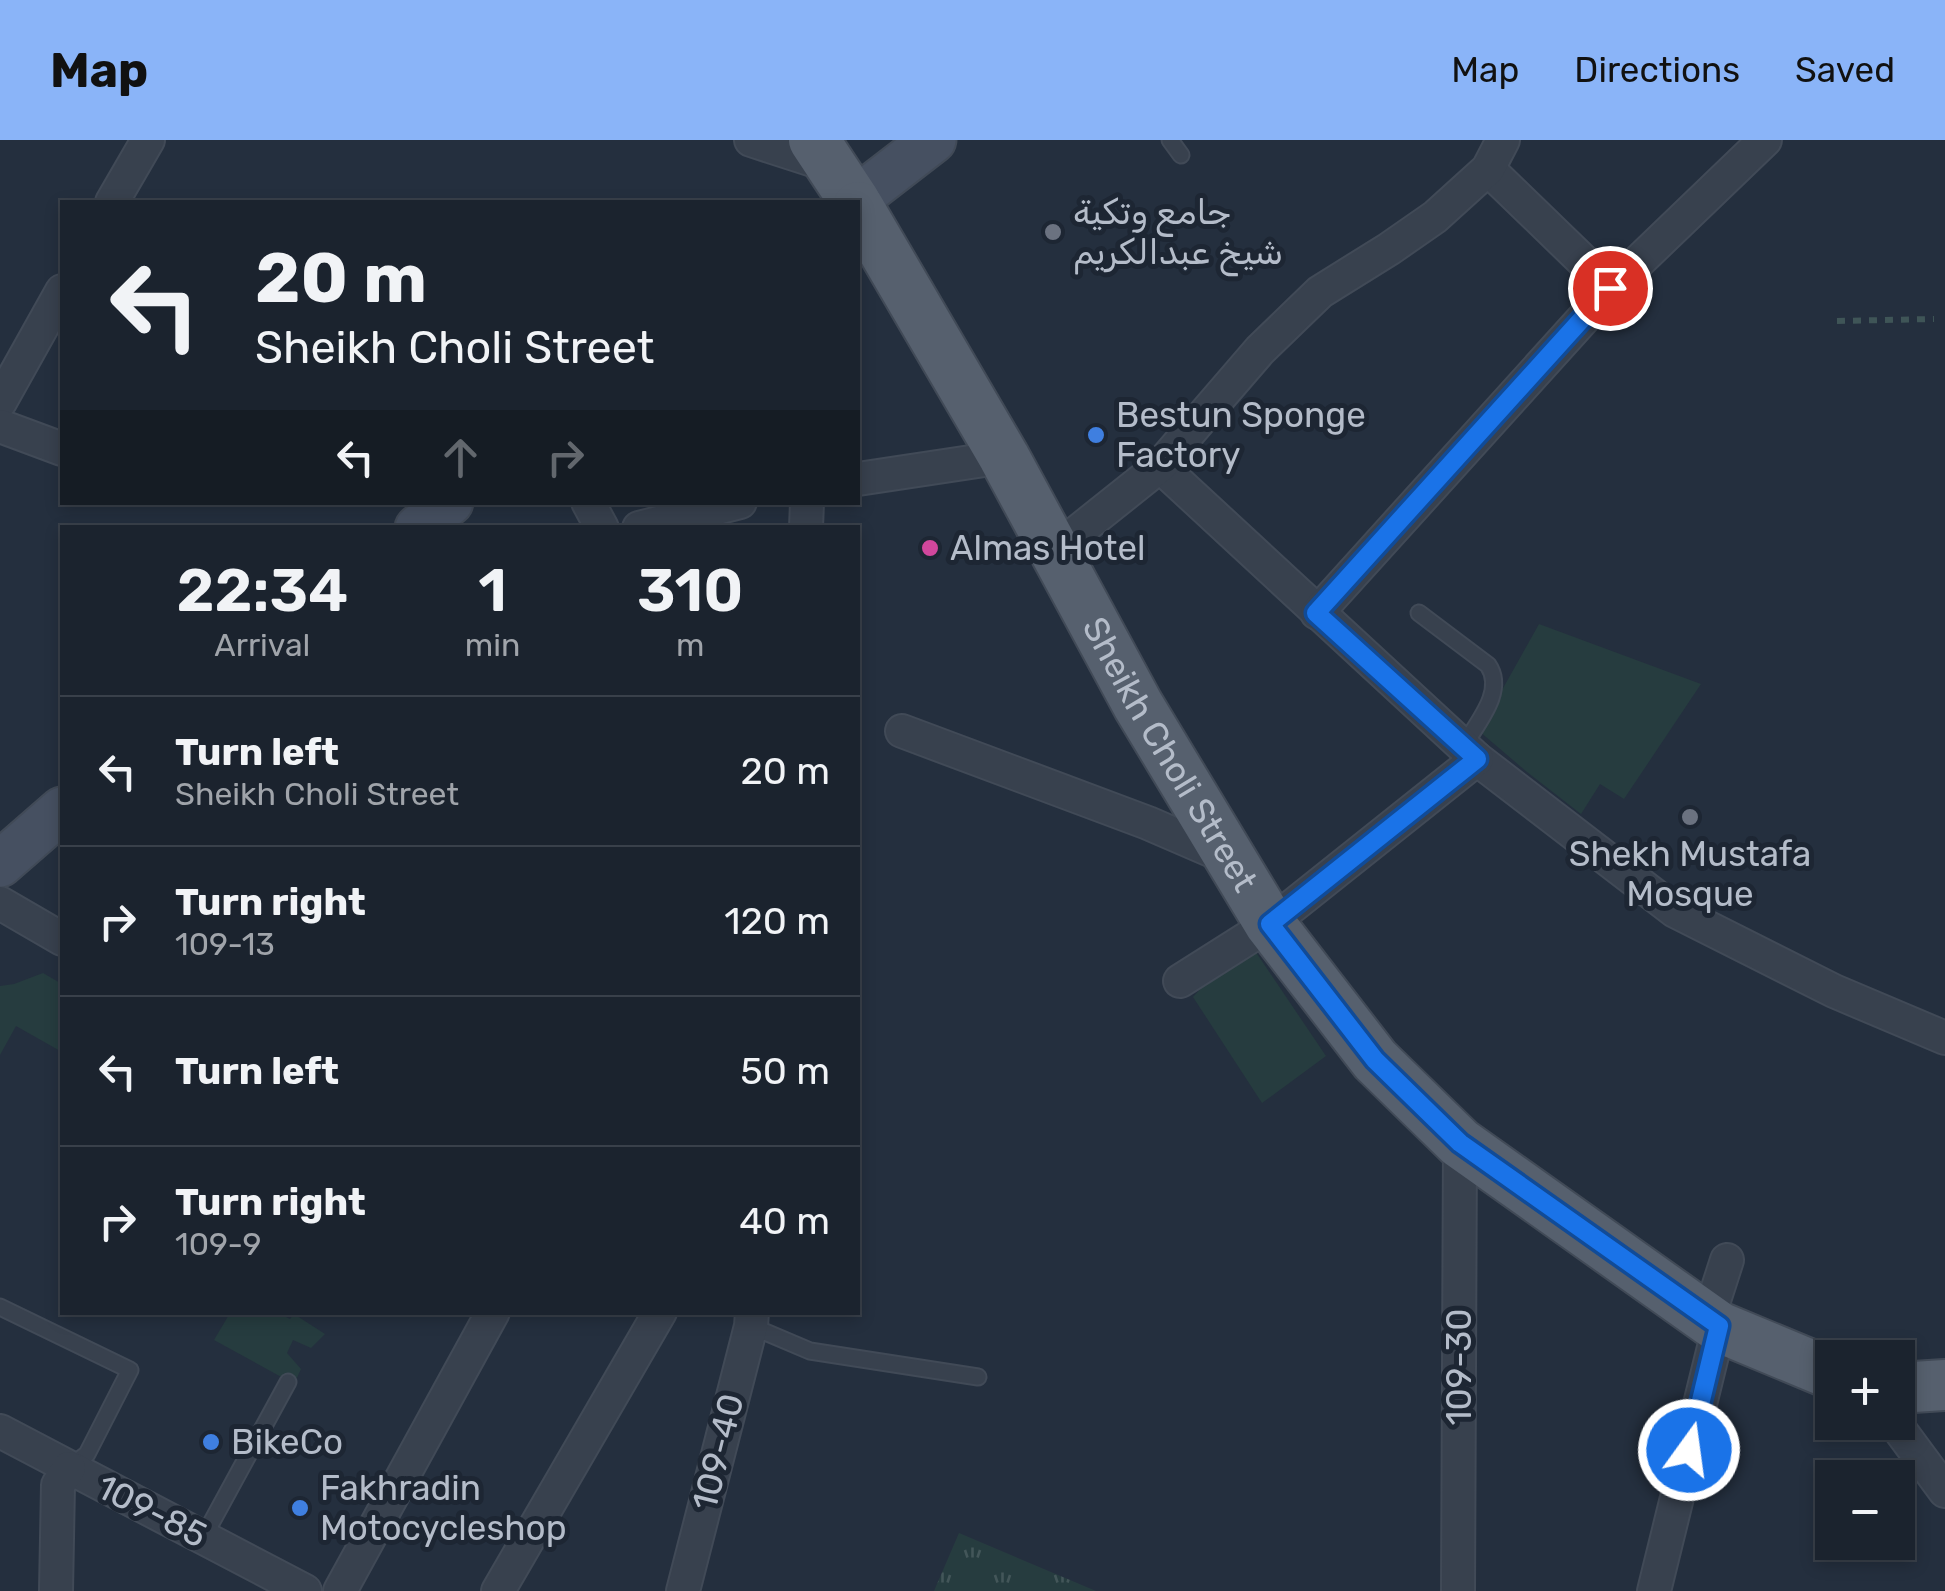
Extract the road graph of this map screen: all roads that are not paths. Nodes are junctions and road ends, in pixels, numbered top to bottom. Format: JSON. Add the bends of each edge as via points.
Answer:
{"nodes":[{"id":1,"x":148,"y":140,"type":"edge"},
{"id":2,"x":752,"y":140,"type":"edge"},
{"id":3,"x":933,"y":140,"type":"edge"},
{"id":4,"x":1170,"y":140,"type":"edge"},
{"id":5,"x":1503,"y":140,"type":"edge"},
{"id":6,"x":1765,"y":140,"type":"edge"},
{"id":7,"x":1180,"y":155,"type":"dead end"},
{"id":8,"x":1488,"y":169,"type":"junction"},
{"id":9,"x":842,"y":187,"type":"edge"},
{"id":10,"x":113,"y":200,"type":"edge"},
{"id":11,"x":860,"y":217,"type":"edge"},
{"id":12,"x":1610,"y":288,"type":"junction"},
{"id":13,"x":60,"y":295,"type":"edge"},
{"id":14,"x":0,"y":402,"type":"edge"},
{"id":15,"x":0,"y":426,"type":"edge"},
{"id":16,"x":60,"y":448,"type":"edge"},
{"id":17,"x":1004,"y":458,"type":"junction"},
{"id":18,"x":1160,"y":466,"type":"junction"},
{"id":19,"x":860,"y":478,"type":"edge"},
{"id":20,"x":446,"y":505,"type":"edge"},
{"id":21,"x":728,"y":505,"type":"edge"},
{"id":22,"x":422,"y":525,"type":"edge"},
{"id":23,"x":651,"y":525,"type":"edge"},
{"id":24,"x":1056,"y":549,"type":"junction"},
{"id":25,"x":1316,"y":613,"type":"junction"},
{"id":26,"x":1419,"y":613,"type":"dead end"},
{"id":27,"x":902,"y":732,"type":"dead end"},
{"id":28,"x":1470,"y":753,"type":"junction"},
{"id":29,"x":60,"y":812,"type":"edge"},
{"id":30,"x":1232,"y":860,"type":"junction"},
{"id":31,"x":0,"y":864,"type":"edge"},
{"id":32,"x":0,"y":903,"type":"edge"},
{"id":33,"x":1270,"y":924,"type":"junction"},
{"id":34,"x":60,"y":938,"type":"edge"},
{"id":35,"x":1180,"y":982,"type":"dead end"},
{"id":36,"x":1945,"y":1038,"type":"edge"},
{"id":37,"x":1460,"y":1143,"type":"junction"},
{"id":38,"x":1727,"y":1260,"type":"dead end"},
{"id":39,"x":0,"y":1307,"type":"edge"},
{"id":40,"x":491,"y":1315,"type":"edge"},
{"id":41,"x":658,"y":1315,"type":"edge"},
{"id":42,"x":743,"y":1317,"type":"edge"},
{"id":43,"x":1714,"y":1322,"type":"junction"},
{"id":44,"x":1815,"y":1367,"type":"edge"},
{"id":45,"x":978,"y":1377,"type":"dead end"},
{"id":46,"x":288,"y":1382,"type":"dead end"},
{"id":47,"x":1945,"y":1385,"type":"edge"},
{"id":48,"x":1915,"y":1387,"type":"edge"},
{"id":49,"x":0,"y":1431,"type":"edge"},
{"id":50,"x":1907,"y":1440,"type":"edge"},
{"id":51,"x":69,"y":1468,"type":"junction"},
{"id":52,"x":1945,"y":1491,"type":"edge"},
{"id":53,"x":204,"y":1538,"type":"junction"},
{"id":54,"x":56,"y":1591,"type":"edge"},
{"id":55,"x":305,"y":1591,"type":"edge"},
{"id":56,"x":340,"y":1591,"type":"edge"},
{"id":57,"x":498,"y":1591,"type":"edge"},
{"id":58,"x":683,"y":1591,"type":"edge"},
{"id":59,"x":1458,"y":1591,"type":"edge"},
{"id":60,"x":1654,"y":1591,"type":"edge"}],
"edges":[{"from":1,"to":10,"type":"street"},
{"from":2,"to":9,"type":"street"},
{"from":3,"to":9,"type":"main road"},
{"from":4,"to":7,"type":"lane"},
{"from":5,"to":8,"type":"street"},
{"from":6,"to":12,"type":"street"},
{"from":8,"to":12,"type":"street"},
{"from":8,"to":18,"type":"street","via":[[1420,228],[1320,292]]},
{"from":11,"to":17,"type":"main road","name":"Sheikh Choli Street"},
{"from":12,"to":25,"type":"street"},
{"from":13,"to":14,"type":"street"},
{"from":15,"to":16,"type":"street"},
{"from":17,"to":19,"type":"street"},
{"from":17,"to":24,"type":"main road","name":"Sheikh Choli Street"},
{"from":18,"to":24,"type":"street"},
{"from":18,"to":25,"type":"street"},
{"from":20,"to":22,"type":"main road"},
{"from":21,"to":23,"type":"street"},
{"from":24,"to":30,"type":"main road","name":"Sheikh Choli Street","via":[[1138,705]]},
{"from":25,"to":28,"type":"street"},
{"from":26,"to":28,"type":"lane","via":[[1495,676]]},
{"from":27,"to":30,"type":"street","via":[[1148,822]]},
{"from":28,"to":33,"type":"street"},
{"from":28,"to":36,"type":"street","via":[[1674,911]]},
{"from":29,"to":31,"type":"main road"},
{"from":30,"to":33,"type":"main road","name":"Sheikh Choli Street"},
{"from":32,"to":34,"type":"street"},
{"from":33,"to":35,"type":"street"},
{"from":33,"to":37,"type":"main road","name":"Sheikh Choli Street","via":[[1375,1060]]},
{"from":37,"to":43,"type":"main road","name":"Sheikh Choli Street"},
{"from":37,"to":59,"type":"street","name":"109-30"},
{"from":38,"to":43,"type":"street"},
{"from":39,"to":51,"type":"lane","via":[[130,1370],[87,1454]]},
{"from":40,"to":56,"type":"street"},
{"from":41,"to":57,"type":"street"},
{"from":42,"to":45,"type":"lane","via":[[810,1351]]},
{"from":42,"to":58,"type":"street","name":"109-40"},
{"from":43,"to":44,"type":"main road","name":"Sheikh Choli Street"},
{"from":43,"to":60,"type":"street"},
{"from":46,"to":53,"type":"lane"},
{"from":47,"to":48,"type":"main road"},
{"from":49,"to":51,"type":"street","name":"109-85"},
{"from":50,"to":52,"type":"street"},
{"from":51,"to":53,"type":"street","name":"109-85"},
{"from":51,"to":54,"type":"street","via":[[58,1485]]},
{"from":53,"to":55,"type":"street","name":"109-85"}]}
